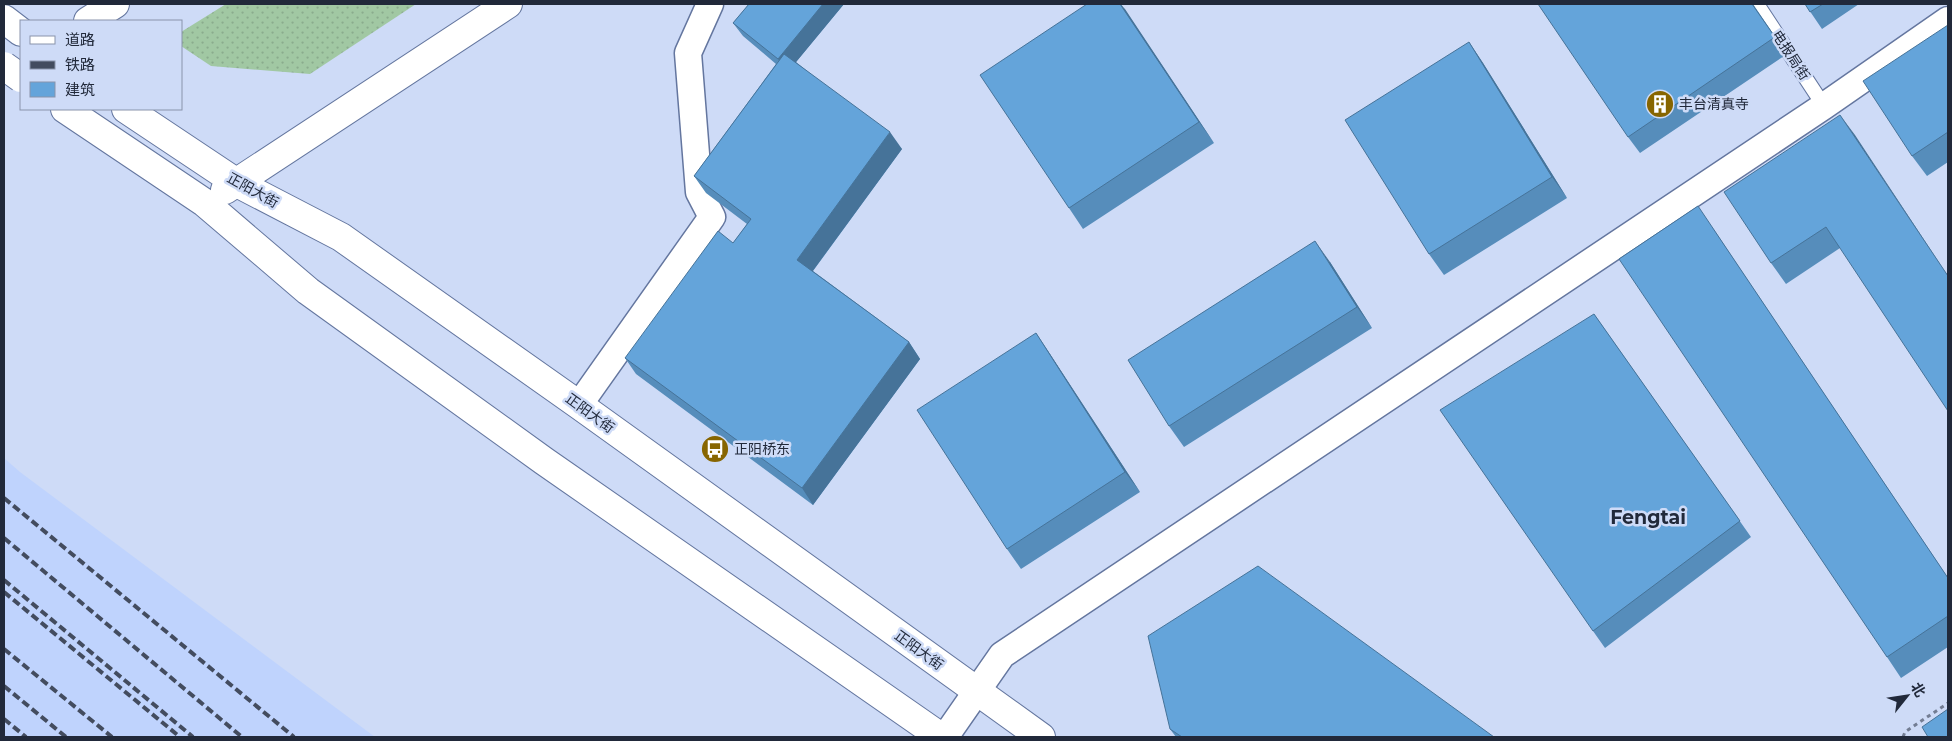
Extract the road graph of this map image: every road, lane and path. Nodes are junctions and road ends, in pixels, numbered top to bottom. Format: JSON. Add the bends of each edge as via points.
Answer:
{"nodes":[{"id":1,"x":115,"y":4,"type":"edge"},
{"id":2,"x":508,"y":4,"type":"edge"},
{"id":3,"x":710,"y":4,"type":"edge"},
{"id":4,"x":1757,"y":4,"type":"edge"},
{"id":5,"x":4,"y":19,"type":"edge"},
{"id":6,"x":90,"y":20,"type":"edge"},
{"id":7,"x":1948,"y":20,"type":"edge"},
{"id":8,"x":20,"y":31,"type":"edge"},
{"id":9,"x":4,"y":66,"type":"edge"},
{"id":10,"x":20,"y":66,"type":"edge"},
{"id":11,"x":4,"y":77,"type":"edge"},
{"id":12,"x":20,"y":77,"type":"edge"},
{"id":13,"x":1824,"y":106,"type":"junction"},
{"id":14,"x":66,"y":110,"type":"edge"},
{"id":15,"x":128,"y":110,"type":"edge"},
{"id":16,"x":237,"y":182,"type":"junction"},
{"id":17,"x":205,"y":203,"type":"junction"},
{"id":18,"x":579,"y":405,"type":"junction"},
{"id":19,"x":976,"y":691,"type":"junction"},
{"id":20,"x":1948,"y":703,"type":"edge"},
{"id":21,"x":941,"y":737,"type":"edge"},
{"id":22,"x":945,"y":737,"type":"edge"},
{"id":23,"x":1041,"y":737,"type":"edge"},
{"id":24,"x":1903,"y":737,"type":"edge"}],
"edges":[{"from":1,"to":6,"type":"main road"},
{"from":2,"to":16,"type":"main road"},
{"from":3,"to":18,"type":"street","via":[[688,53],[699,192],[712,217]]},
{"from":4,"to":13,"type":"lane","name":"电报局街"},
{"from":5,"to":8,"type":"main road"},
{"from":7,"to":13,"type":"street"},
{"from":9,"to":12,"type":"main road","bridge":true},
{"from":10,"to":11,"type":"main road"},
{"from":13,"to":19,"type":"street","via":[[1002,655]]},
{"from":14,"to":17,"type":"main road"},
{"from":15,"to":16,"type":"main road","name":"正阳大街"},
{"from":16,"to":17,"type":"main road"},
{"from":16,"to":18,"type":"main road","name":"正阳大街","via":[[341,237]]},
{"from":17,"to":21,"type":"main road","via":[[308,291],[544,461]]},
{"from":18,"to":19,"type":"main road","name":"正阳大街"},
{"from":19,"to":22,"type":"street"},
{"from":19,"to":23,"type":"main road","name":"正阳大街"},
{"from":20,"to":24,"type":"path","via":[[1905,732]]}]}
